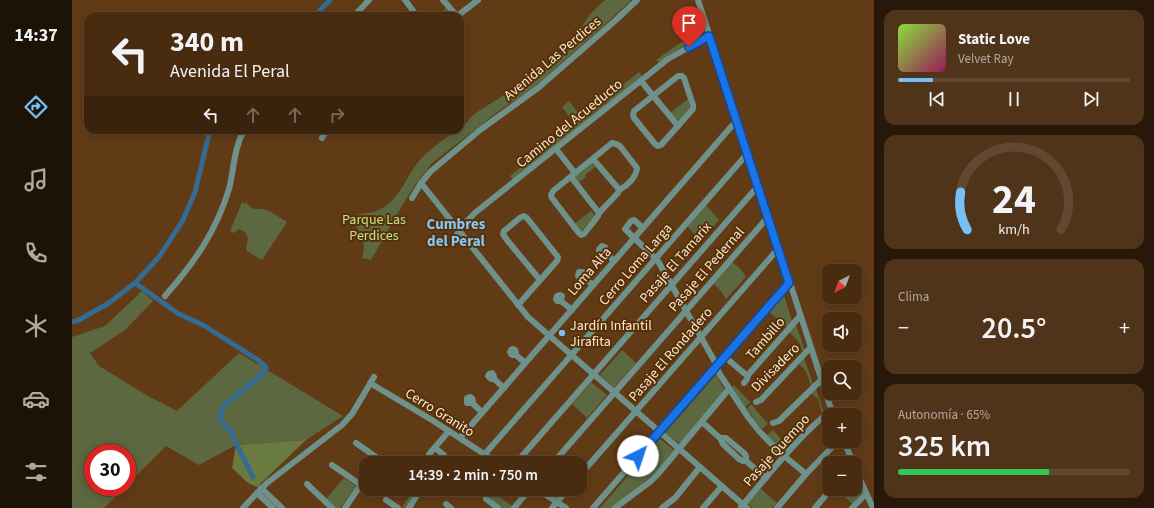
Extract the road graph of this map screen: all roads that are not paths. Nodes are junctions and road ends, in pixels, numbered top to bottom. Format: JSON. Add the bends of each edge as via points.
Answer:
{"nodes":[{"id":1,"x":369,"y":0,"type":"edge"},
{"id":2,"x":405,"y":0,"type":"edge"},
{"id":3,"x":443,"y":0,"type":"edge"},
{"id":4,"x":478,"y":0,"type":"edge"},
{"id":5,"x":637,"y":0,"type":"edge"},
{"id":6,"x":698,"y":0,"type":"edge"},
{"id":7,"x":358,"y":12,"type":"edge"},
{"id":8,"x":414,"y":12,"type":"edge"},
{"id":9,"x":454,"y":12,"type":"edge"},
{"id":10,"x":462,"y":12,"type":"edge"},
{"id":11,"x":709,"y":36,"type":"junction"},
{"id":12,"x":641,"y":81,"type":"junction"},
{"id":13,"x":654,"y":96,"type":"junction"},
{"id":14,"x":737,"y":120,"type":"junction"},
{"id":15,"x":678,"y":126,"type":"junction"},
{"id":16,"x":242,"y":134,"type":"edge"},
{"id":17,"x":324,"y":134,"type":"edge"},
{"id":18,"x":322,"y":138,"type":"dead end"},
{"id":19,"x":556,"y":149,"type":"junction"},
{"id":20,"x":747,"y":154,"type":"junction"},
{"id":21,"x":593,"y":159,"type":"junction"},
{"id":22,"x":573,"y":175,"type":"junction"},
{"id":23,"x":421,"y":183,"type":"junction"},
{"id":24,"x":758,"y":186,"type":"junction"},
{"id":25,"x":619,"y":190,"type":"junction"},
{"id":26,"x":412,"y":198,"type":"dead end"},
{"id":27,"x":599,"y":213,"type":"junction"},
{"id":28,"x":768,"y":216,"type":"junction"},
{"id":29,"x":643,"y":228,"type":"junction"},
{"id":30,"x":459,"y":231,"type":"junction"},
{"id":31,"x":634,"y":238,"type":"junction"},
{"id":32,"x":454,"y":239,"type":"dead end"},
{"id":33,"x":778,"y":249,"type":"junction"},
{"id":34,"x":605,"y":252,"type":"dead end"},
{"id":35,"x":656,"y":258,"type":"junction"},
{"id":36,"x":614,"y":261,"type":"junction"},
{"id":37,"x":581,"y":274,"type":"dead end"},
{"id":38,"x":540,"y":280,"type":"junction"},
{"id":39,"x":789,"y":283,"type":"junction"},
{"id":40,"x":672,"y":284,"type":"junction"},
{"id":41,"x":593,"y":285,"type":"junction"},
{"id":42,"x":165,"y":296,"type":"dead end"},
{"id":43,"x":561,"y":301,"type":"dead end"},
{"id":44,"x":518,"y":305,"type":"junction"},
{"id":45,"x":572,"y":310,"type":"junction"},
{"id":46,"x":686,"y":310,"type":"junction"},
{"id":47,"x":800,"y":316,"type":"junction"},
{"id":48,"x":549,"y":335,"type":"junction"},
{"id":49,"x":701,"y":337,"type":"junction"},
{"id":50,"x":810,"y":348,"type":"junction"},
{"id":51,"x":515,"y":354,"type":"dead end"},
{"id":52,"x":572,"y":355,"type":"junction"},
{"id":53,"x":725,"y":357,"type":"junction"},
{"id":54,"x":525,"y":363,"type":"junction"},
{"id":55,"x":716,"y":366,"type":"junction"},
{"id":56,"x":593,"y":374,"type":"junction"},
{"id":57,"x":748,"y":375,"type":"junction"},
{"id":58,"x":374,"y":377,"type":"dead end"},
{"id":59,"x":493,"y":378,"type":"dead end"},
{"id":60,"x":821,"y":380,"type":"junction"},
{"id":61,"x":370,"y":383,"type":"junction"},
{"id":62,"x":744,"y":383,"type":"dead end"},
{"id":63,"x":504,"y":388,"type":"junction"},
{"id":64,"x":729,"y":389,"type":"junction"},
{"id":65,"x":614,"y":392,"type":"junction"},
{"id":66,"x":756,"y":402,"type":"dead end"},
{"id":67,"x":472,"y":403,"type":"dead end"},
{"id":68,"x":831,"y":408,"type":"edge"},
{"id":69,"x":636,"y":411,"type":"junction"},
{"id":70,"x":482,"y":412,"type":"junction"},
{"id":71,"x":822,"y":419,"type":"edge"},
{"id":72,"x":702,"y":422,"type":"junction"},
{"id":73,"x":773,"y":423,"type":"dead end"},
{"id":74,"x":449,"y":431,"type":"junction"},
{"id":75,"x":659,"y":432,"type":"junction"},
{"id":76,"x":460,"y":438,"type":"junction"},
{"id":77,"x":356,"y":443,"type":"dead end"},
{"id":78,"x":435,"y":448,"type":"dead end"},
{"id":79,"x":831,"y":448,"type":"edge"},
{"id":80,"x":679,"y":449,"type":"junction"},
{"id":81,"x":485,"y":454,"type":"junction"},
{"id":82,"x":375,"y":456,"type":"edge"},
{"id":83,"x":488,"y":456,"type":"edge"},
{"id":84,"x":522,"y":456,"type":"edge"},
{"id":85,"x":559,"y":456,"type":"edge"},
{"id":86,"x":784,"y":456,"type":"junction"},
{"id":87,"x":332,"y":465,"type":"dead end"},
{"id":88,"x":587,"y":467,"type":"edge"},
{"id":89,"x":700,"y":467,"type":"junction"},
{"id":90,"x":806,"y":474,"type":"junction"},
{"id":91,"x":766,"y":478,"type":"junction"},
{"id":92,"x":307,"y":484,"type":"dead end"},
{"id":93,"x":359,"y":484,"type":"edge"},
{"id":94,"x":862,"y":485,"type":"edge"},
{"id":95,"x":722,"y":486,"type":"junction"},
{"id":96,"x":359,"y":488,"type":"edge"},
{"id":97,"x":259,"y":490,"type":"junction"},
{"id":98,"x":866,"y":494,"type":"junction"},
{"id":99,"x":417,"y":496,"type":"edge"},
{"id":100,"x":487,"y":496,"type":"edge"},
{"id":101,"x":524,"y":496,"type":"edge"},
{"id":102,"x":548,"y":496,"type":"edge"},
{"id":103,"x":562,"y":496,"type":"edge"},
{"id":104,"x":825,"y":496,"type":"edge"},
{"id":105,"x":386,"y":500,"type":"dead end"},
{"id":106,"x":557,"y":502,"type":"junction"},
{"id":107,"x":743,"y":507,"type":"edge"},
{"id":108,"x":242,"y":508,"type":"edge"},
{"id":109,"x":273,"y":508,"type":"edge"},
{"id":110,"x":282,"y":508,"type":"edge"},
{"id":111,"x":332,"y":508,"type":"edge"},
{"id":112,"x":345,"y":508,"type":"edge"},
{"id":113,"x":398,"y":508,"type":"edge"},
{"id":114,"x":409,"y":508,"type":"edge"},
{"id":115,"x":498,"y":508,"type":"edge"},
{"id":116,"x":514,"y":508,"type":"edge"},
{"id":117,"x":552,"y":508,"type":"edge"},
{"id":118,"x":566,"y":508,"type":"edge"},
{"id":119,"x":593,"y":508,"type":"edge"},
{"id":120,"x":615,"y":508,"type":"edge"},
{"id":121,"x":662,"y":508,"type":"edge"},
{"id":122,"x":703,"y":508,"type":"edge"},
{"id":123,"x":777,"y":508,"type":"edge"},
{"id":124,"x":815,"y":508,"type":"edge"},
{"id":125,"x":852,"y":508,"type":"edge"},
{"id":126,"x":873,"y":508,"type":"edge"}],
"edges":[{"from":1,"to":7,"type":"street"},
{"from":2,"to":8,"type":"street"},
{"from":3,"to":9,"type":"street"},
{"from":4,"to":10,"type":"street"},
{"from":5,"to":23,"type":"street","name":"Avenida Las Perdices","via":[[538,88],[480,130],[430,172]]},
{"from":6,"to":11,"type":"street"},
{"from":11,"to":12,"type":"street","name":"Camino del Acueducto","via":[[668,59]]},
{"from":11,"to":14,"type":"street"},
{"from":12,"to":13,"type":"street"},
{"from":12,"to":19,"type":"street","name":"Camino del Acueducto"},
{"from":13,"to":15,"type":"street"},
{"from":13,"to":15,"type":"street","via":[[678,76],[684,78],[693,109]]},
{"from":13,"to":15,"type":"street","via":[[634,111],[634,118],[658,146]]},
{"from":14,"to":20,"type":"street"},
{"from":14,"to":29,"type":"street","name":"Loma Alta"},
{"from":16,"to":42,"type":"street","via":[[236,147],[228,192],[212,230],[192,264]]},
{"from":17,"to":18,"type":"street"},
{"from":19,"to":22,"type":"street"},
{"from":19,"to":30,"type":"street","name":"Camino del Acueducto","via":[[476,212]]},
{"from":20,"to":24,"type":"street"},
{"from":20,"to":35,"type":"street","name":"Cerro Loma Larga"},
{"from":21,"to":22,"type":"street"},
{"from":21,"to":25,"type":"street"},
{"from":21,"to":25,"type":"street","via":[[612,143],[621,147],[637,168],[637,172],[630,182]]},
{"from":22,"to":27,"type":"street"},
{"from":22,"to":27,"type":"street","via":[[553,191],[552,198],[581,235]]},
{"from":23,"to":26,"type":"street","name":"Avenida Las Perdices"},
{"from":23,"to":30,"type":"street"},
{"from":24,"to":28,"type":"street"},
{"from":24,"to":40,"type":"street","name":"Pasaje El Tamarix"},
{"from":25,"to":27,"type":"street"},
{"from":28,"to":33,"type":"street"},
{"from":28,"to":46,"type":"street","name":"Pasaje El Pedernal"},
{"from":29,"to":31,"type":"street","name":"Loma Alta"},
{"from":29,"to":31,"type":"street","via":[[634,220],[625,228]]},
{"from":30,"to":32,"type":"street","name":"Camino del Acueducto"},
{"from":30,"to":44,"type":"street"},
{"from":31,"to":35,"type":"street"},
{"from":31,"to":36,"type":"street","name":"Loma Alta"},
{"from":33,"to":39,"type":"street"},
{"from":33,"to":49,"type":"street","name":"Pasaje El Rondadero"},
{"from":34,"to":36,"type":"street"},
{"from":35,"to":40,"type":"street"},
{"from":35,"to":52,"type":"street","name":"Cerro Loma Larga"},
{"from":36,"to":41,"type":"street","name":"Loma Alta"},
{"from":37,"to":41,"type":"street"},
{"from":38,"to":38,"type":"street","via":[[503,234],[521,216],[527,218],[558,257]]},
{"from":38,"to":44,"type":"street"},
{"from":39,"to":47,"type":"street"},
{"from":39,"to":53,"type":"street"},
{"from":40,"to":46,"type":"street"},
{"from":40,"to":56,"type":"street","name":"Pasaje El Tamarix"},
{"from":41,"to":45,"type":"street","name":"Loma Alta"},
{"from":43,"to":45,"type":"street"},
{"from":44,"to":48,"type":"street"},
{"from":45,"to":48,"type":"street","name":"Loma Alta"},
{"from":46,"to":49,"type":"street"},
{"from":46,"to":65,"type":"street","name":"Pasaje El Pedernal"},
{"from":47,"to":50,"type":"street"},
{"from":47,"to":57,"type":"street","name":"Tambillo"},
{"from":48,"to":52,"type":"street"},
{"from":48,"to":54,"type":"street","name":"Loma Alta"},
{"from":49,"to":55,"type":"street"},
{"from":49,"to":69,"type":"street","name":"Pasaje El Rondadero"},
{"from":50,"to":60,"type":"street"},
{"from":50,"to":66,"type":"street","name":"Divisadero","via":[[761,400]]},
{"from":51,"to":54,"type":"street"},
{"from":52,"to":56,"type":"street"},
{"from":52,"to":81,"type":"street","name":"Cerro Loma Larga"},
{"from":53,"to":55,"type":"street"},
{"from":53,"to":57,"type":"street","name":"Tambillo"},
{"from":54,"to":63,"type":"street","name":"Loma Alta"},
{"from":55,"to":64,"type":"street"},
{"from":55,"to":75,"type":"street"},
{"from":56,"to":65,"type":"street"},
{"from":56,"to":84,"type":"street","name":"Pasaje El Tamarix"},
{"from":57,"to":62,"type":"street","name":"Tambillo"},
{"from":58,"to":61,"type":"street"},
{"from":59,"to":63,"type":"street"},
{"from":60,"to":68,"type":"street"},
{"from":60,"to":73,"type":"street","via":[[779,421]]},
{"from":61,"to":74,"type":"street","name":"Cerro Granito"},
{"from":61,"to":97,"type":"street","via":[[352,414],[342,425]]},
{"from":63,"to":70,"type":"street","name":"Loma Alta"},
{"from":64,"to":72,"type":"street"},
{"from":64,"to":86,"type":"street","via":[[756,428]]},
{"from":65,"to":69,"type":"street"},
{"from":65,"to":85,"type":"street","name":"Pasaje El Pedernal"},
{"from":67,"to":70,"type":"street"},
{"from":69,"to":75,"type":"street"},
{"from":69,"to":88,"type":"street","name":"Pasaje El Rondadero"},
{"from":70,"to":76,"type":"street","name":"Loma Alta"},
{"from":71,"to":86,"type":"street","name":"Pasaje Quempo"},
{"from":72,"to":80,"type":"street"},
{"from":72,"to":91,"type":"street","via":[[720,438],[726,438],[744,453],[746,461]]},
{"from":74,"to":76,"type":"street","name":"Cerro Granito"},
{"from":74,"to":78,"type":"street"},
{"from":75,"to":80,"type":"street"},
{"from":75,"to":119,"type":"street"},
{"from":76,"to":81,"type":"street","name":"Cerro Granito"},
{"from":77,"to":82,"type":"street"},
{"from":79,"to":90,"type":"street"},
{"from":80,"to":89,"type":"street"},
{"from":80,"to":120,"type":"street","via":[[655,477]]},
{"from":81,"to":83,"type":"street","name":"Cerro Granito"},
{"from":86,"to":90,"type":"street"},
{"from":86,"to":91,"type":"street","name":"Pasaje Quempo"},
{"from":87,"to":93,"type":"street"},
{"from":89,"to":95,"type":"street"},
{"from":89,"to":121,"type":"street","via":[[675,498]]},
{"from":90,"to":123,"type":"street"},
{"from":91,"to":107,"type":"street","name":"Pasaje Quempo"},
{"from":92,"to":111,"type":"street"},
{"from":94,"to":98,"type":"street"},
{"from":95,"to":107,"type":"street"},
{"from":95,"to":122,"type":"street"},
{"from":96,"to":112,"type":"street"},
{"from":97,"to":108,"type":"street"},
{"from":97,"to":109,"type":"street"},
{"from":97,"to":110,"type":"street"},
{"from":98,"to":125,"type":"street"},
{"from":98,"to":126,"type":"street"},
{"from":99,"to":114,"type":"street"},
{"from":100,"to":115,"type":"street","via":[[487,500]]},
{"from":101,"to":116,"type":"street"},
{"from":102,"to":106,"type":"street"},
{"from":103,"to":106,"type":"street"},
{"from":104,"to":124,"type":"street"},
{"from":105,"to":113,"type":"street"},
{"from":106,"to":117,"type":"street"},
{"from":106,"to":118,"type":"street"}]}
